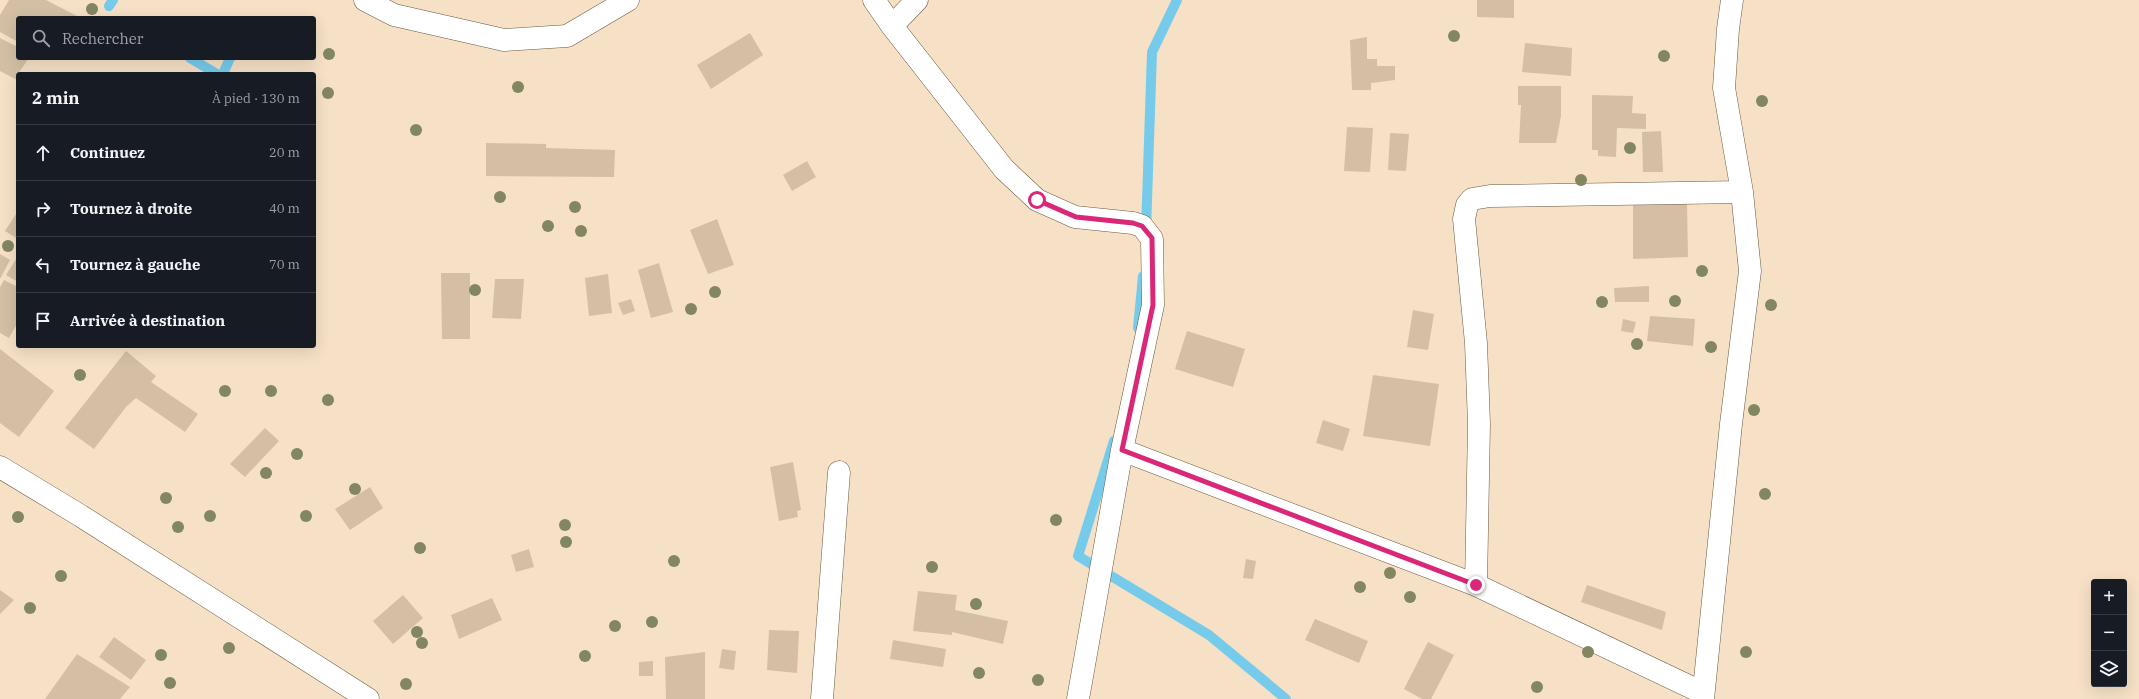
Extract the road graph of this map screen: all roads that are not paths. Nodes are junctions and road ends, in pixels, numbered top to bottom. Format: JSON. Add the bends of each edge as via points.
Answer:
{"nodes":[{"id":1,"x":365,"y":0,"type":"edge"},
{"id":2,"x":628,"y":0,"type":"edge"},
{"id":3,"x":874,"y":0,"type":"edge"},
{"id":4,"x":917,"y":0,"type":"edge"},
{"id":5,"x":1732,"y":0,"type":"edge"},
{"id":6,"x":892,"y":26,"type":"junction"},
{"id":7,"x":1742,"y":192,"type":"junction"},
{"id":8,"x":1122,"y":450,"type":"junction"},
{"id":9,"x":0,"y":467,"type":"edge"},
{"id":10,"x":839,"y":472,"type":"dead end"},
{"id":11,"x":1476,"y":585,"type":"junction"},
{"id":12,"x":1703,"y":696,"type":"edge"},
{"id":13,"x":368,"y":699,"type":"edge"},
{"id":14,"x":822,"y":699,"type":"edge"},
{"id":15,"x":1078,"y":699,"type":"edge"}],
"edges":[{"from":1,"to":2,"type":"street","via":[[394,15],[504,40],[567,36]]},
{"from":3,"to":6,"type":"street"},
{"from":4,"to":6,"type":"street"},
{"from":5,"to":7,"type":"street","via":[[1724,88]]},
{"from":6,"to":8,"type":"street","via":[[1004,169],[1037,200],[1076,217],[1133,223],[1142,226],[1152,238],[1153,305]]},
{"from":7,"to":11,"type":"street","via":[[1490,196],[1472,199],[1467,205],[1464,219],[1476,343],[1479,424]]},
{"from":7,"to":12,"type":"street","via":[[1750,271],[1731,424]]},
{"from":8,"to":11,"type":"street"},
{"from":8,"to":15,"type":"street"},
{"from":9,"to":13,"type":"street"},
{"from":10,"to":14,"type":"street"},
{"from":11,"to":12,"type":"street"}]}
